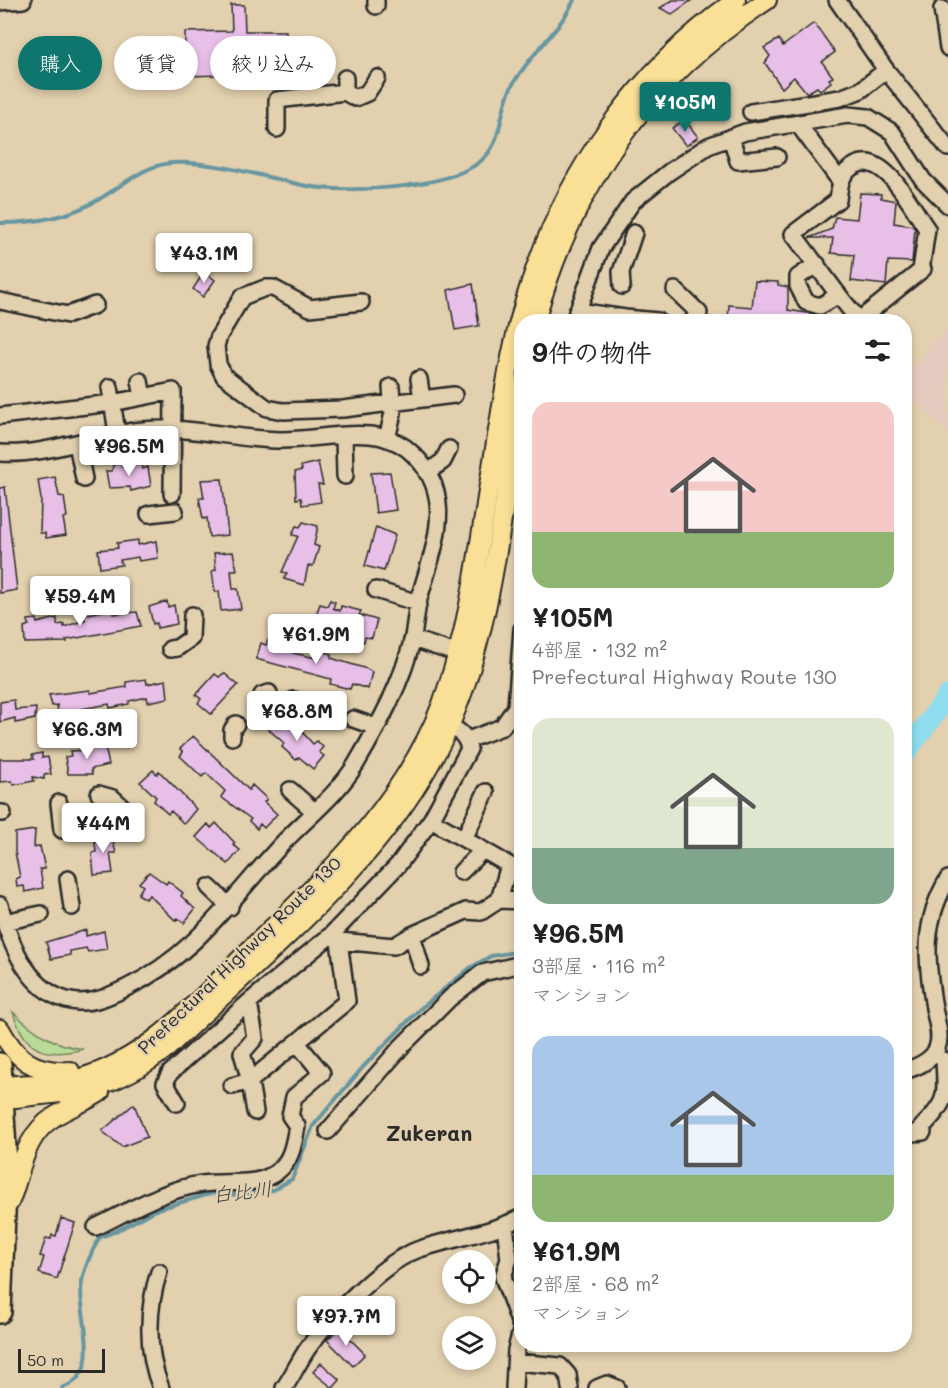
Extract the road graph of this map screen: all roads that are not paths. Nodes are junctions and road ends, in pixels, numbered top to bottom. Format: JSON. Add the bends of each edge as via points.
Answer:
{"nodes":[{"id":1,"x":23,"y":0,"type":"edge"},
{"id":2,"x":736,"y":0,"type":"edge"},
{"id":3,"x":766,"y":0,"type":"edge"},
{"id":4,"x":837,"y":0,"type":"edge"},
{"id":5,"x":846,"y":0,"type":"edge"},
{"id":6,"x":0,"y":2,"type":"edge"},
{"id":7,"x":942,"y":9,"type":"dead end"},
{"id":8,"x":848,"y":17,"type":"junction"},
{"id":9,"x":948,"y":48,"type":"edge"},
{"id":10,"x":886,"y":70,"type":"junction"},
{"id":11,"x":377,"y":78,"type":"dead end"},
{"id":12,"x":751,"y":111,"type":"dead end"},
{"id":13,"x":798,"y":124,"type":"junction"},
{"id":14,"x":277,"y":129,"type":"dead end"},
{"id":15,"x":731,"y":137,"type":"junction"},
{"id":16,"x":948,"y":146,"type":"edge"},
{"id":17,"x":777,"y":158,"type":"dead end"},
{"id":18,"x":840,"y":181,"type":"junction"},
{"id":19,"x":948,"y":205,"type":"edge"},
{"id":20,"x":634,"y":233,"type":"dead end"},
{"id":21,"x":817,"y":264,"type":"junction"},
{"id":22,"x":622,"y":286,"type":"dead end"},
{"id":23,"x":675,"y":290,"type":"dead end"},
{"id":24,"x":837,"y":296,"type":"junction"},
{"id":25,"x":0,"y":301,"type":"edge"},
{"id":26,"x":361,"y":302,"type":"dead end"},
{"id":27,"x":95,"y":305,"type":"dead end"},
{"id":28,"x":522,"y":314,"type":"edge"},
{"id":29,"x":536,"y":314,"type":"edge"},
{"id":30,"x":577,"y":314,"type":"edge"},
{"id":31,"x":698,"y":314,"type":"edge"},
{"id":32,"x":852,"y":314,"type":"edge"},
{"id":33,"x":867,"y":314,"type":"edge"},
{"id":34,"x":514,"y":345,"type":"edge"},
{"id":35,"x":419,"y":379,"type":"dead end"},
{"id":36,"x":140,"y":381,"type":"dead end"},
{"id":37,"x":110,"y":387,"type":"dead end"},
{"id":38,"x":391,"y":395,"type":"junction"},
{"id":39,"x":454,"y":395,"type":"dead end"},
{"id":40,"x":142,"y":397,"type":"junction"},
{"id":41,"x":422,"y":399,"type":"junction"},
{"id":42,"x":112,"y":403,"type":"junction"},
{"id":43,"x":0,"y":416,"type":"edge"},
{"id":44,"x":173,"y":427,"type":"junction"},
{"id":45,"x":117,"y":433,"type":"junction"},
{"id":46,"x":344,"y":436,"type":"junction"},
{"id":47,"x":514,"y":438,"type":"edge"},
{"id":48,"x":387,"y":439,"type":"junction"},
{"id":49,"x":76,"y":443,"type":"junction"},
{"id":50,"x":448,"y":449,"type":"dead end"},
{"id":51,"x":0,"y":453,"type":"edge"},
{"id":52,"x":427,"y":472,"type":"junction"},
{"id":53,"x":345,"y":476,"type":"dead end"},
{"id":54,"x":84,"y":479,"type":"dead end"},
{"id":55,"x":172,"y":494,"type":"dead end"},
{"id":56,"x":175,"y":511,"type":"dead end"},
{"id":57,"x":149,"y":514,"type":"dead end"},
{"id":58,"x":376,"y":591,"type":"dead end"},
{"id":59,"x":418,"y":603,"type":"junction"},
{"id":60,"x":192,"y":615,"type":"dead end"},
{"id":61,"x":412,"y":639,"type":"junction"},
{"id":62,"x":170,"y":649,"type":"dead end"},
{"id":63,"x":466,"y":656,"type":"junction"},
{"id":64,"x":294,"y":700,"type":"dead end"},
{"id":65,"x":309,"y":705,"type":"dead end"},
{"id":66,"x":514,"y":710,"type":"edge"},
{"id":67,"x":353,"y":719,"type":"dead end"},
{"id":68,"x":442,"y":723,"type":"junction"},
{"id":69,"x":376,"y":727,"type":"junction"},
{"id":70,"x":468,"y":740,"type":"junction"},
{"id":71,"x":290,"y":790,"type":"dead end"},
{"id":72,"x":486,"y":792,"type":"dead end"},
{"id":73,"x":99,"y":794,"type":"dead end"},
{"id":74,"x":58,"y":803,"type":"dead end"},
{"id":75,"x":127,"y":811,"type":"dead end"},
{"id":76,"x":315,"y":812,"type":"junction"},
{"id":77,"x":431,"y":820,"type":"junction"},
{"id":78,"x":62,"y":830,"type":"dead end"},
{"id":79,"x":464,"y":839,"type":"junction"},
{"id":80,"x":483,"y":850,"type":"junction"},
{"id":81,"x":461,"y":872,"type":"dead end"},
{"id":82,"x":69,"y":879,"type":"dead end"},
{"id":83,"x":948,"y":879,"type":"edge"},
{"id":84,"x":209,"y":887,"type":"dead end"},
{"id":85,"x":499,"y":900,"type":"junction"},
{"id":86,"x":514,"y":901,"type":"edge"},
{"id":87,"x":0,"y":905,"type":"edge"},
{"id":88,"x":230,"y":906,"type":"junction"},
{"id":89,"x":72,"y":907,"type":"dead end"},
{"id":90,"x":42,"y":914,"type":"dead end"},
{"id":91,"x":4,"y":922,"type":"junction"},
{"id":92,"x":412,"y":935,"type":"junction"},
{"id":93,"x":335,"y":938,"type":"junction"},
{"id":94,"x":421,"y":966,"type":"dead end"},
{"id":95,"x":514,"y":966,"type":"edge"},
{"id":96,"x":249,"y":1002,"type":"junction"},
{"id":97,"x":0,"y":1029,"type":"edge"},
{"id":98,"x":297,"y":1043,"type":"junction"},
{"id":99,"x":942,"y":1059,"type":"edge"},
{"id":100,"x":126,"y":1060,"type":"junction"},
{"id":101,"x":0,"y":1064,"type":"edge"},
{"id":102,"x":912,"y":1068,"type":"edge"},
{"id":103,"x":250,"y":1081,"type":"junction"},
{"id":104,"x":108,"y":1084,"type":"junction"},
{"id":105,"x":232,"y":1086,"type":"dead end"},
{"id":106,"x":2,"y":1092,"type":"edge"},
{"id":107,"x":177,"y":1103,"type":"dead end"},
{"id":108,"x":255,"y":1112,"type":"dead end"},
{"id":109,"x":328,"y":1131,"type":"dead end"},
{"id":110,"x":913,"y":1133,"type":"dead end"},
{"id":111,"x":5,"y":1214,"type":"junction"},
{"id":112,"x":514,"y":1221,"type":"edge"},
{"id":113,"x":505,"y":1225,"type":"junction"},
{"id":114,"x":96,"y":1227,"type":"dead end"},
{"id":115,"x":159,"y":1272,"type":"dead end"},
{"id":116,"x":514,"y":1306,"type":"edge"},
{"id":117,"x":0,"y":1312,"type":"edge"},
{"id":118,"x":518,"y":1352,"type":"edge"},
{"id":119,"x":516,"y":1362,"type":"junction"},
{"id":120,"x":161,"y":1388,"type":"edge"},
{"id":121,"x":284,"y":1388,"type":"edge"},
{"id":122,"x":514,"y":1388,"type":"edge"},
{"id":123,"x":570,"y":1388,"type":"edge"},
{"id":124,"x":597,"y":1388,"type":"edge"},
{"id":125,"x":617,"y":1388,"type":"edge"}],
"edges":[{"from":1,"to":6,"type":"street"},
{"from":2,"to":28,"type":"main road","name":"Prefectural Highway Route 130","via":[[669,56],[635,92],[593,148],[552,226]]},
{"from":3,"to":29,"type":"main road","via":[[681,66],[608,153],[567,229]]},
{"from":4,"to":8,"type":"street"},
{"from":5,"to":8,"type":"street"},
{"from":7,"to":9,"type":"street"},
{"from":8,"to":10,"type":"street"},
{"from":10,"to":12,"type":"street","via":[[861,90],[840,98]]},
{"from":10,"to":16,"type":"street"},
{"from":11,"to":14,"type":"street","via":[[362,96],[349,97],[345,85],[277,100]]},
{"from":13,"to":15,"type":"street"},
{"from":13,"to":18,"type":"street"},
{"from":13,"to":19,"type":"street","via":[[848,115],[877,120],[892,132],[923,180]]},
{"from":15,"to":17,"type":"street","via":[[738,160]]},
{"from":15,"to":30,"type":"street","via":[[708,146],[633,201],[601,248]]},
{"from":18,"to":21,"type":"street","via":[[838,200],[793,234]]},
{"from":18,"to":33,"type":"street","via":[[845,171],[860,163],[877,164],[884,168],[927,230],[922,270]]},
{"from":20,"to":22,"type":"street","via":[[621,272]]},
{"from":21,"to":24,"type":"street"},
{"from":21,"to":24,"type":"street","via":[[798,277],[806,302],[820,306]]},
{"from":23,"to":31,"type":"street"},
{"from":24,"to":32,"type":"street"},
{"from":25,"to":27,"type":"street","via":[[68,315]]},
{"from":26,"to":38,"type":"street","via":[[310,308],[273,288],[248,293],[219,336],[218,364],[224,376],[274,410],[343,409]]},
{"from":34,"to":63,"type":"main road","name":"Prefectural Highway Route 130","via":[[474,579]]},
{"from":35,"to":41,"type":"street"},
{"from":36,"to":40,"type":"street"},
{"from":37,"to":42,"type":"street"},
{"from":38,"to":41,"type":"street"},
{"from":38,"to":48,"type":"street","via":[[393,413]]},
{"from":39,"to":41,"type":"street"},
{"from":40,"to":42,"type":"street"},
{"from":40,"to":44,"type":"street","via":[[173,391]]},
{"from":42,"to":43,"type":"street"},
{"from":42,"to":45,"type":"street"},
{"from":44,"to":45,"type":"street"},
{"from":44,"to":46,"type":"street","via":[[284,440]]},
{"from":44,"to":55,"type":"street"},
{"from":45,"to":49,"type":"street"},
{"from":46,"to":48,"type":"street"},
{"from":46,"to":53,"type":"street"},
{"from":47,"to":63,"type":"main road","name":"Prefectural Highway Route 130","via":[[492,582]]},
{"from":48,"to":52,"type":"street","via":[[405,448]]},
{"from":49,"to":51,"type":"street","via":[[31,453]]},
{"from":49,"to":54,"type":"street"},
{"from":50,"to":52,"type":"street","via":[[443,460]]},
{"from":52,"to":59,"type":"street","via":[[435,486],[440,517]]},
{"from":56,"to":57,"type":"street"},
{"from":58,"to":59,"type":"street"},
{"from":59,"to":61,"type":"street"},
{"from":60,"to":62,"type":"street","via":[[191,638]]},
{"from":61,"to":63,"type":"street"},
{"from":61,"to":69,"type":"street","via":[[396,688]]},
{"from":63,"to":68,"type":"main road","name":"Prefectural Highway Route 130"},
{"from":64,"to":65,"type":"street"},
{"from":66,"to":70,"type":"street","via":[[502,727]]},
{"from":67,"to":69,"type":"street"},
{"from":68,"to":70,"type":"street"},
{"from":68,"to":100,"type":"main road","name":"Prefectural Highway Route 130","via":[[366,830],[335,866],[193,1004]]},
{"from":68,"to":104,"type":"main road","name":"Prefectural Highway Route 130","via":[[412,796],[380,839],[166,1048],[129,1075]]},
{"from":69,"to":76,"type":"street","via":[[354,767]]},
{"from":70,"to":77,"type":"street","via":[[469,749]]},
{"from":71,"to":76,"type":"street"},
{"from":72,"to":79,"type":"street"},
{"from":73,"to":75,"type":"street","via":[[113,798]]},
{"from":74,"to":78,"type":"street"},
{"from":76,"to":88,"type":"street","via":[[282,844]]},
{"from":77,"to":79,"type":"street"},
{"from":77,"to":93,"type":"street"},
{"from":79,"to":80,"type":"street"},
{"from":80,"to":81,"type":"street"},
{"from":80,"to":85,"type":"street","via":[[509,865]]},
{"from":82,"to":89,"type":"street"},
{"from":83,"to":99,"type":"street","via":[[932,908],[928,929],[928,974]]},
{"from":84,"to":88,"type":"street"},
{"from":85,"to":86,"type":"street"},
{"from":85,"to":92,"type":"street","via":[[481,912],[466,910]]},
{"from":87,"to":91,"type":"street"},
{"from":88,"to":91,"type":"street","via":[[166,967],[104,998],[81,1002],[62,999],[32,976],[19,959]]},
{"from":90,"to":91,"type":"street"},
{"from":92,"to":93,"type":"street","via":[[394,946]]},
{"from":92,"to":94,"type":"street"},
{"from":93,"to":96,"type":"street"},
{"from":93,"to":98,"type":"street","via":[[347,1001]]},
{"from":95,"to":109,"type":"street","via":[[482,973],[450,998]]},
{"from":96,"to":103,"type":"street","via":[[255,1038],[242,1053]]},
{"from":96,"to":107,"type":"street","via":[[170,1073],[165,1083]]},
{"from":97,"to":100,"type":"main road","via":[[28,1063],[51,1072]]},
{"from":98,"to":103,"type":"street"},
{"from":98,"to":114,"type":"street","via":[[322,1073],[294,1097],[290,1116],[297,1126],[292,1153],[279,1171],[262,1179],[202,1184],[172,1193]]},
{"from":99,"to":102,"type":"street"},
{"from":99,"to":110,"type":"street","via":[[942,1108],[922,1127],[923,1132]]},
{"from":100,"to":106,"type":"main road","name":"Prefectural Highway Route 130","via":[[72,1081]]},
{"from":101,"to":106,"type":"highway"},
{"from":103,"to":105,"type":"street"},
{"from":103,"to":108,"type":"street"},
{"from":104,"to":106,"type":"main road","name":"Prefectural Highway Route 130","via":[[73,1092]]},
{"from":104,"to":111,"type":"main road","via":[[93,1097],[52,1118],[43,1128],[22,1159]]},
{"from":106,"to":111,"type":"highway"},
{"from":111,"to":117,"type":"highway"},
{"from":112,"to":113,"type":"street"},
{"from":113,"to":116,"type":"street","via":[[509,1259],[503,1277]]},
{"from":113,"to":121,"type":"street","via":[[416,1251],[395,1262],[320,1332]]},
{"from":115,"to":120,"type":"street","via":[[151,1296],[150,1322],[153,1369]]},
{"from":118,"to":119,"type":"street"},
{"from":119,"to":122,"type":"street"},
{"from":119,"to":123,"type":"street","via":[[560,1366],[568,1375]]},
{"from":124,"to":125,"type":"street","via":[[607,1384]]}]}
